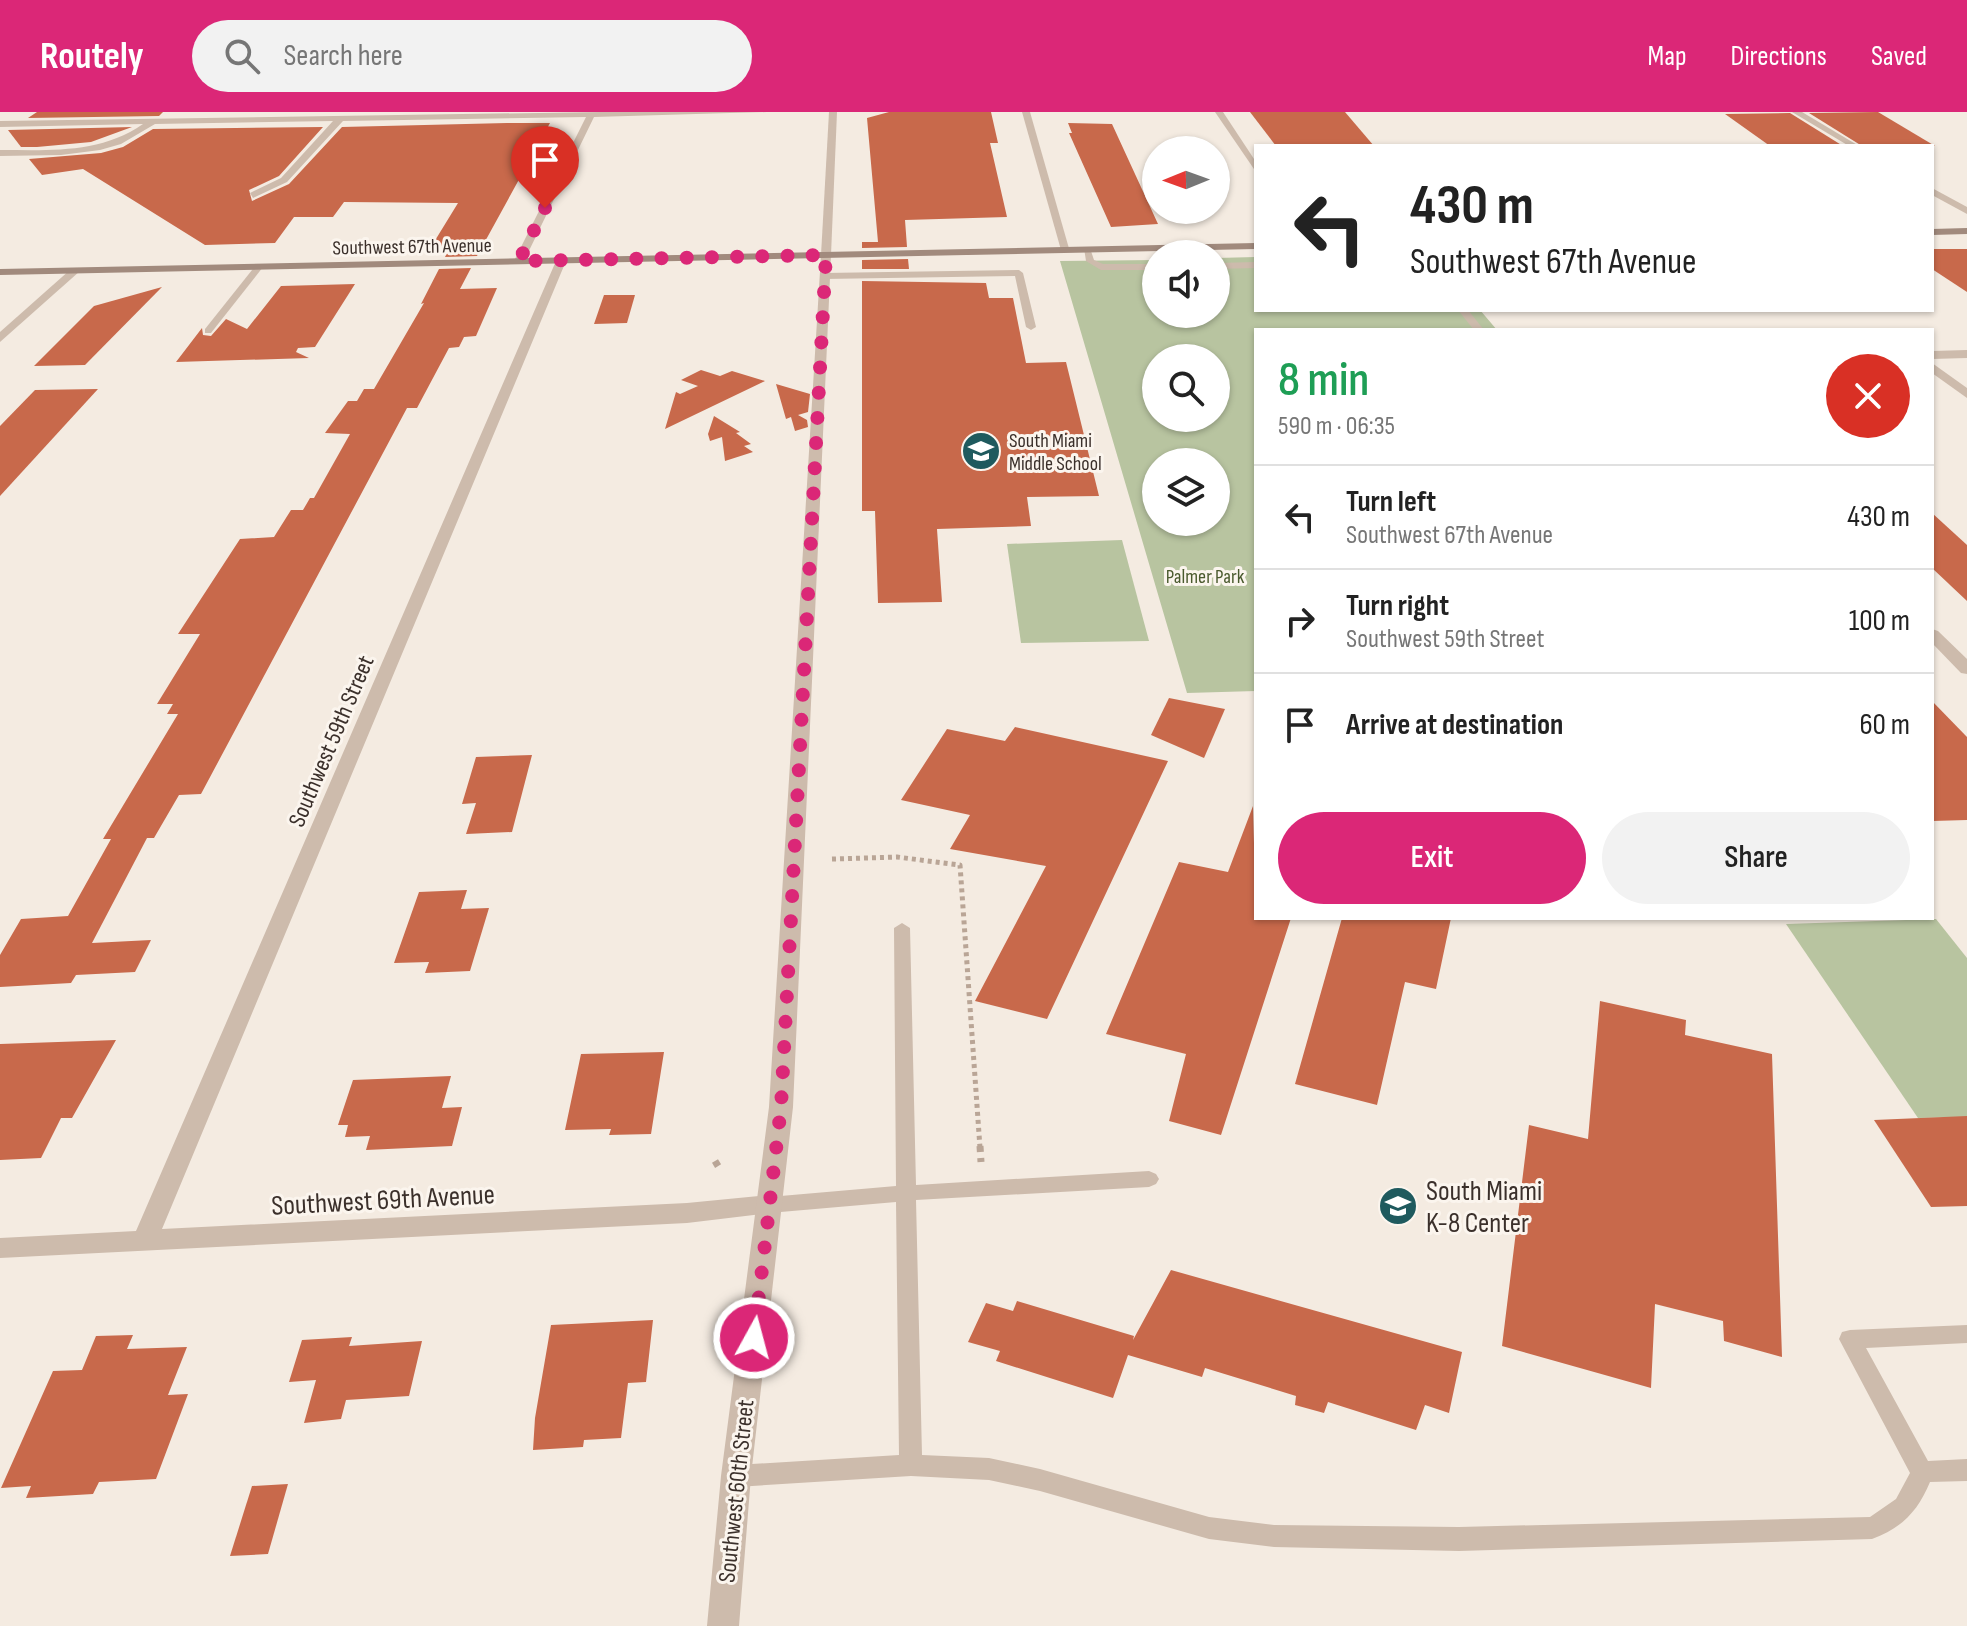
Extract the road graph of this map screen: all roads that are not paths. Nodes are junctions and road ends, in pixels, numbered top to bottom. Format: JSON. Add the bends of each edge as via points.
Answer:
{"nodes":[{"id":1,"x":763,"y":112,"type":"edge"},
{"id":2,"x":833,"y":112,"type":"edge"},
{"id":3,"x":1026,"y":112,"type":"edge"},
{"id":4,"x":1219,"y":112,"type":"edge"},
{"id":5,"x":1796,"y":112,"type":"edge"},
{"id":6,"x":479,"y":114,"type":"edge"},
{"id":7,"x":591,"y":115,"type":"junction"},
{"id":8,"x":341,"y":118,"type":"junction"},
{"id":9,"x":154,"y":121,"type":"junction"},
{"id":10,"x":0,"y":124,"type":"edge"},
{"id":11,"x":1852,"y":144,"type":"edge"},
{"id":12,"x":0,"y":153,"type":"edge"},
{"id":13,"x":1254,"y":166,"type":"edge"},
{"id":14,"x":1934,"y":192,"type":"edge"},
{"id":15,"x":253,"y":195,"type":"dead end"},
{"id":16,"x":1967,"y":211,"type":"edge"},
{"id":17,"x":1967,"y":231,"type":"edge"},
{"id":18,"x":1934,"y":232,"type":"edge"},
{"id":19,"x":1254,"y":246,"type":"edge"},
{"id":20,"x":1066,"y":250,"type":"junction"},
{"id":21,"x":1087,"y":250,"type":"junction"},
{"id":22,"x":1008,"y":251,"type":"junction"},
{"id":23,"x":826,"y":255,"type":"junction"},
{"id":24,"x":519,"y":261,"type":"junction"},
{"id":25,"x":561,"y":261,"type":"junction"},
{"id":26,"x":1254,"y":265,"type":"edge"},
{"id":27,"x":1230,"y":266,"type":"edge"},
{"id":28,"x":259,"y":267,"type":"junction"},
{"id":29,"x":1142,"y":267,"type":"edge"},
{"id":30,"x":75,"y":271,"type":"junction"},
{"id":31,"x":1012,"y":271,"type":"junction"},
{"id":32,"x":0,"y":272,"type":"edge"},
{"id":33,"x":824,"y":276,"type":"junction"},
{"id":34,"x":1465,"y":312,"type":"edge"},
{"id":35,"x":1031,"y":327,"type":"dead end"},
{"id":36,"x":1477,"y":328,"type":"edge"},
{"id":37,"x":208,"y":331,"type":"dead end"},
{"id":38,"x":0,"y":338,"type":"edge"},
{"id":39,"x":1967,"y":354,"type":"edge"},
{"id":40,"x":1934,"y":355,"type":"edge"},
{"id":41,"x":1934,"y":369,"type":"edge"},
{"id":42,"x":1967,"y":394,"type":"edge"},
{"id":43,"x":1934,"y":636,"type":"edge"},
{"id":44,"x":1967,"y":669,"type":"edge"},
{"id":45,"x":902,"y":928,"type":"dead end"},
{"id":46,"x":1149,"y":1179,"type":"dead end"},
{"id":47,"x":906,"y":1193,"type":"junction"},
{"id":48,"x":769,"y":1205,"type":"junction"},
{"id":49,"x":144,"y":1241,"type":"junction"},
{"id":50,"x":0,"y":1248,"type":"edge"},
{"id":51,"x":1967,"y":1334,"type":"edge"},
{"id":52,"x":911,"y":1465,"type":"junction"},
{"id":53,"x":1967,"y":1470,"type":"edge"},
{"id":54,"x":1922,"y":1472,"type":"junction"},
{"id":55,"x":736,"y":1476,"type":"junction"},
{"id":56,"x":723,"y":1626,"type":"edge"}],
"edges":[{"from":1,"to":7,"type":"street"},
{"from":2,"to":23,"type":"street","name":"Southwest 60th Street"},
{"from":3,"to":20,"type":"street"},
{"from":4,"to":13,"type":"street"},
{"from":5,"to":11,"type":"street"},
{"from":6,"to":7,"type":"street"},
{"from":6,"to":8,"type":"street"},
{"from":7,"to":24,"type":"street"},
{"from":8,"to":9,"type":"street"},
{"from":8,"to":15,"type":"street","via":[[284,180]]},
{"from":9,"to":10,"type":"street"},
{"from":9,"to":12,"type":"street","via":[[126,142],[101,149]]},
{"from":14,"to":16,"type":"street"},
{"from":17,"to":18,"type":"main road"},
{"from":19,"to":21,"type":"main road","name":"Southwest 67th Avenue"},
{"from":20,"to":21,"type":"main road","name":"Southwest 67th Avenue"},
{"from":20,"to":22,"type":"main road","name":"Southwest 67th Avenue"},
{"from":21,"to":29,"type":"lane","via":[[1090,261],[1101,267]]},
{"from":22,"to":23,"type":"main road","name":"Southwest 67th Avenue"},
{"from":22,"to":31,"type":"lane"},
{"from":23,"to":25,"type":"main road","name":"Southwest 67th Avenue"},
{"from":23,"to":33,"type":"street","name":"Southwest 60th Street"},
{"from":24,"to":25,"type":"main road","name":"Southwest 67th Avenue"},
{"from":24,"to":28,"type":"main road","name":"Southwest 67th Avenue"},
{"from":25,"to":49,"type":"street","name":"Southwest 59th Street"},
{"from":26,"to":27,"type":"lane"},
{"from":28,"to":30,"type":"main road","name":"Southwest 67th Avenue"},
{"from":28,"to":37,"type":"lane"},
{"from":30,"to":32,"type":"main road","name":"Southwest 67th Avenue"},
{"from":30,"to":38,"type":"street"},
{"from":31,"to":33,"type":"lane"},
{"from":31,"to":35,"type":"lane","via":[[1019,273]]},
{"from":33,"to":48,"type":"street","name":"Southwest 60th Street","via":[[782,1091]]},
{"from":34,"to":36,"type":"lane"},
{"from":39,"to":40,"type":"street"},
{"from":41,"to":42,"type":"street"},
{"from":43,"to":44,"type":"street"},
{"from":45,"to":47,"type":"lane"},
{"from":46,"to":47,"type":"lane"},
{"from":47,"to":48,"type":"lane"},
{"from":47,"to":52,"type":"lane"},
{"from":48,"to":49,"type":"street","name":"Southwest 69th Avenue"},
{"from":48,"to":55,"type":"street","name":"Southwest 60th Street"},
{"from":49,"to":50,"type":"street","name":"Southwest 69th Avenue"},
{"from":51,"to":54,"type":"lane","via":[[1850,1339]]},
{"from":52,"to":54,"type":"lane","via":[[989,1469],[1209,1528],[1347,1540],[1872,1528],[1894,1517],[1914,1497]]},
{"from":52,"to":55,"type":"lane"},
{"from":53,"to":54,"type":"lane"},
{"from":55,"to":56,"type":"street","name":"Southwest 60th Street"}]}
